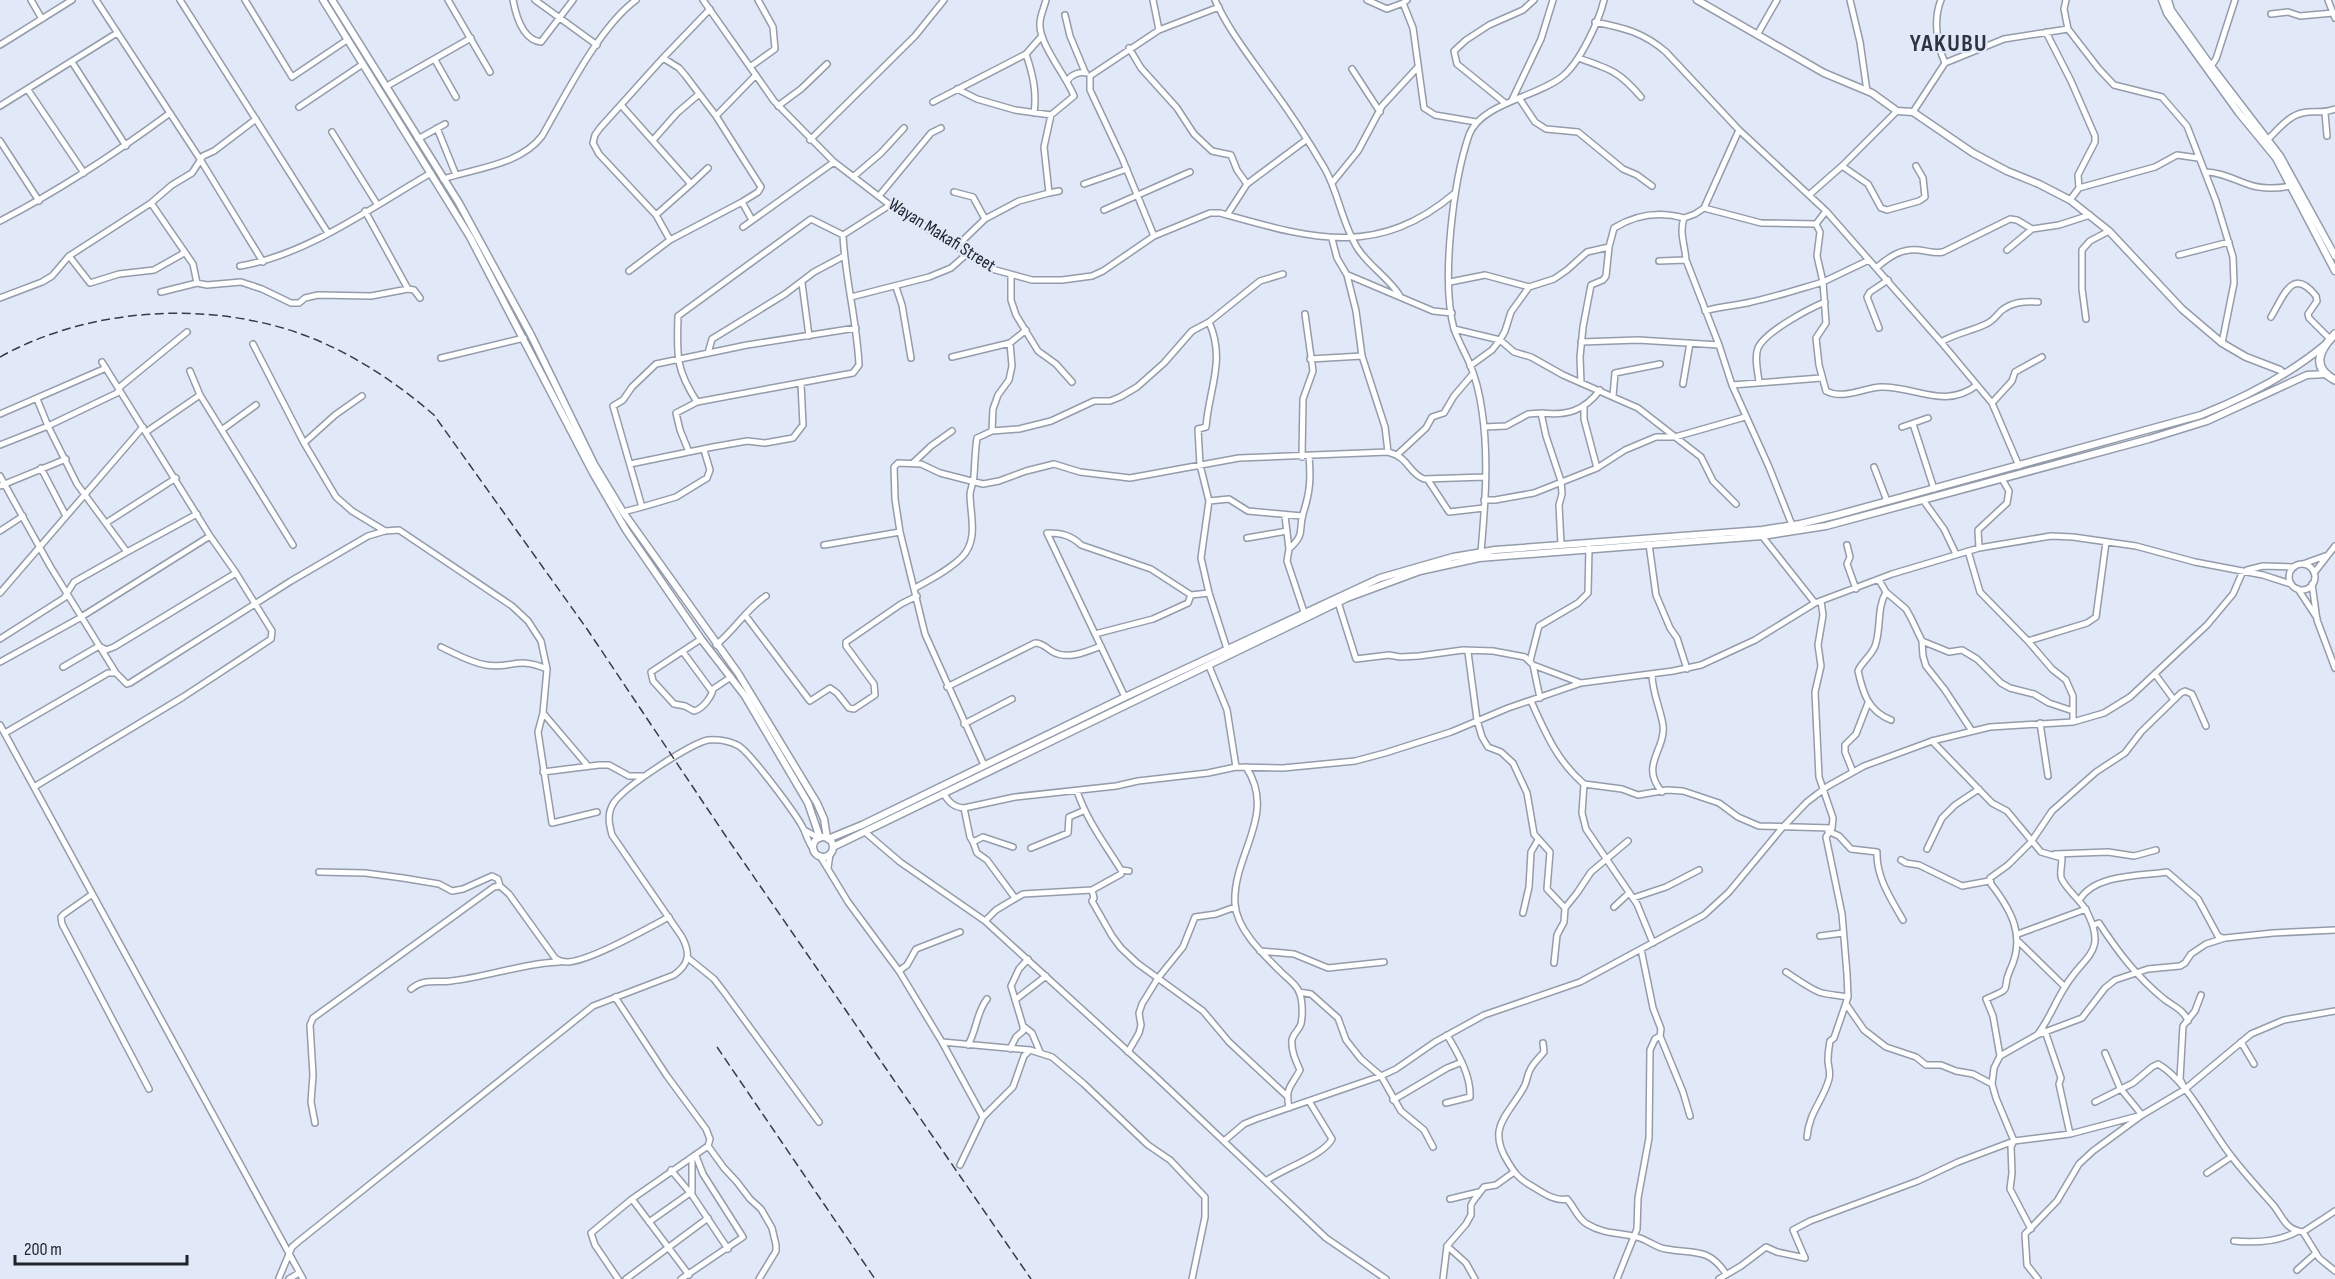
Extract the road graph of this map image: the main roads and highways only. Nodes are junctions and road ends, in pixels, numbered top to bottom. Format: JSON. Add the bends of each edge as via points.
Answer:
{"nodes":[{"id":1,"x":2330,"y":339,"type":"edge"},
{"id":2,"x":2335,"y":380,"type":"edge"}],
"edges":[{"from":1,"to":2,"type":"main road","via":[[2320,357],[2322,369]]}]}
